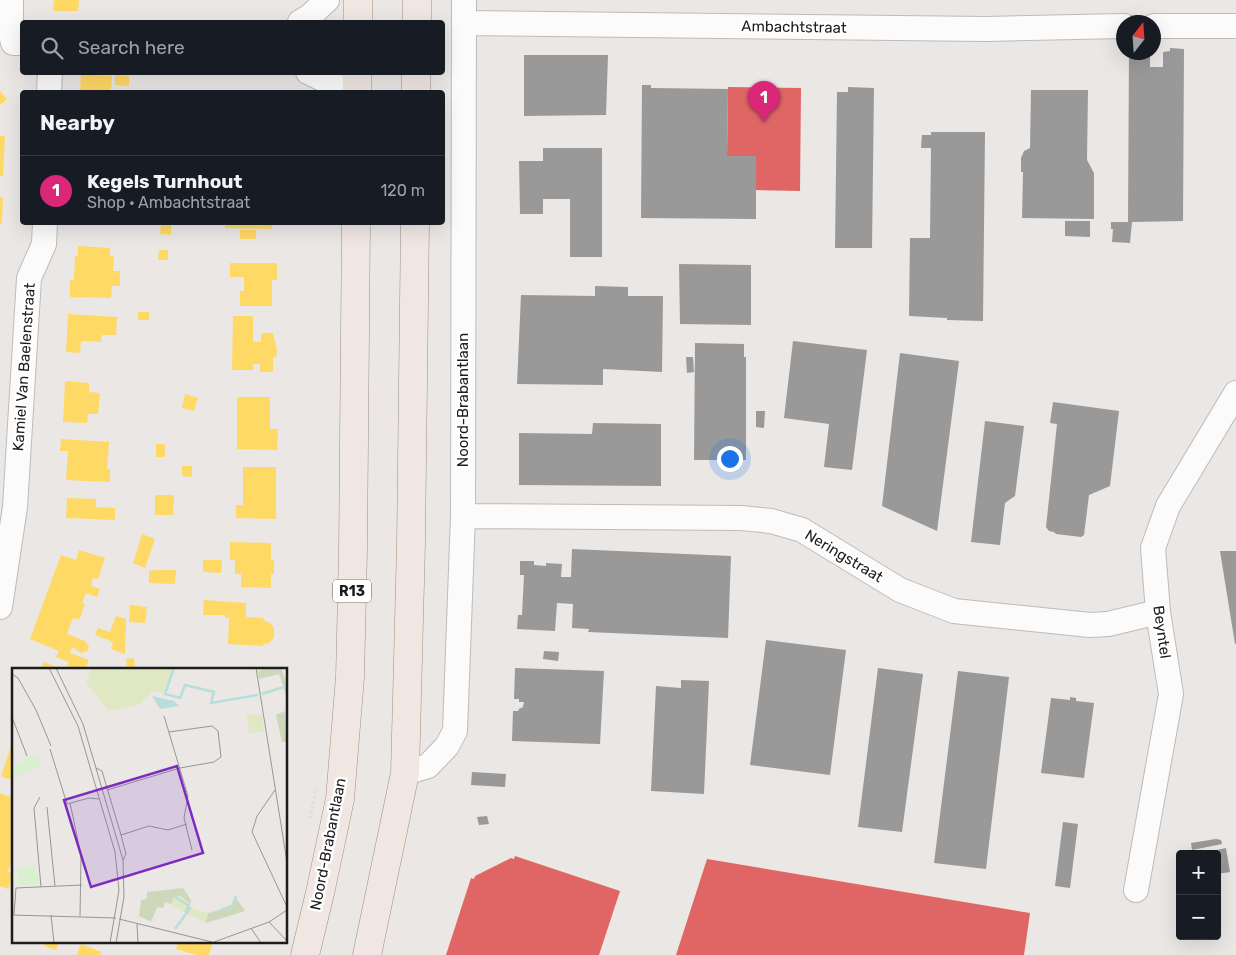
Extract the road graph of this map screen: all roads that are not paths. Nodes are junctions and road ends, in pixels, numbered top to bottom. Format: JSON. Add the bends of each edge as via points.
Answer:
{"nodes":[{"id":1,"x":11,"y":0,"type":"edge"},
{"id":2,"x":327,"y":0,"type":"edge"},
{"id":3,"x":358,"y":0,"type":"edge"},
{"id":4,"x":417,"y":0,"type":"edge"},
{"id":5,"x":464,"y":12,"type":"edge"},
{"id":6,"x":303,"y":20,"type":"edge"},
{"id":7,"x":358,"y":20,"type":"edge"},
{"id":8,"x":416,"y":20,"type":"edge"},
{"id":9,"x":1116,"y":26,"type":"edge"},
{"id":10,"x":1161,"y":26,"type":"edge"},
{"id":11,"x":1236,"y":26,"type":"edge"},
{"id":12,"x":20,"y":42,"type":"edge"},
{"id":13,"x":50,"y":75,"type":"edge"},
{"id":14,"x":314,"y":75,"type":"edge"},
{"id":15,"x":357,"y":75,"type":"edge"},
{"id":16,"x":416,"y":75,"type":"edge"},
{"id":17,"x":49,"y":90,"type":"edge"},
{"id":18,"x":344,"y":90,"type":"edge"},
{"id":19,"x":357,"y":90,"type":"edge"},
{"id":20,"x":416,"y":90,"type":"edge"},
{"id":21,"x":45,"y":225,"type":"edge"},
{"id":22,"x":356,"y":225,"type":"edge"},
{"id":23,"x":414,"y":225,"type":"edge"},
{"id":24,"x":1236,"y":392,"type":"edge"},
{"id":25,"x":7,"y":514,"type":"edge"},
{"id":26,"x":463,"y":516,"type":"junction"},
{"id":27,"x":0,"y":607,"type":"edge"},
{"id":28,"x":1158,"y":612,"type":"junction"},
{"id":29,"x":405,"y":773,"type":"junction"},
{"id":30,"x":1136,"y":890,"type":"dead end"},
{"id":31,"x":305,"y":955,"type":"edge"},
{"id":32,"x":367,"y":955,"type":"edge"}],
"edges":[{"from":1,"to":12,"type":"street","via":[[11,34],[13,42]]},
{"from":2,"to":6,"type":"street"},
{"from":3,"to":7,"type":"main road"},
{"from":4,"to":8,"type":"main road"},
{"from":5,"to":9,"type":"street","name":"Ambachtstraat","via":[[986,29]]},
{"from":5,"to":26,"type":"street","name":"Noord-Brabantlaan"},
{"from":10,"to":11,"type":"street"},
{"from":13,"to":17,"type":"street"},
{"from":14,"to":18,"type":"street"},
{"from":15,"to":19,"type":"main road"},
{"from":16,"to":20,"type":"main road"},
{"from":21,"to":25,"type":"street","name":"Kamiel Van Baelenstraat","via":[[44,244],[29,278]]},
{"from":22,"to":31,"type":"main road","name":"Noord-Brabantlaan","number":"R13","via":[[350,677],[340,799]]},
{"from":23,"to":29,"type":"main road"},
{"from":24,"to":28,"type":"street","name":"Beyntel","via":[[1168,506],[1153,548]]},
{"from":25,"to":27,"type":"street","name":"Kamiel Van Baelenstraat"},
{"from":26,"to":28,"type":"street","name":"Neringstraat","via":[[771,520],[802,530],[900,590],[954,611],[1090,625]]},
{"from":26,"to":29,"type":"street","name":"Noord-Brabantlaan","via":[[455,731],[447,746],[428,766]]},
{"from":28,"to":30,"type":"street","name":"Beyntel","via":[[1171,694]]},
{"from":29,"to":32,"type":"main road"}]}
